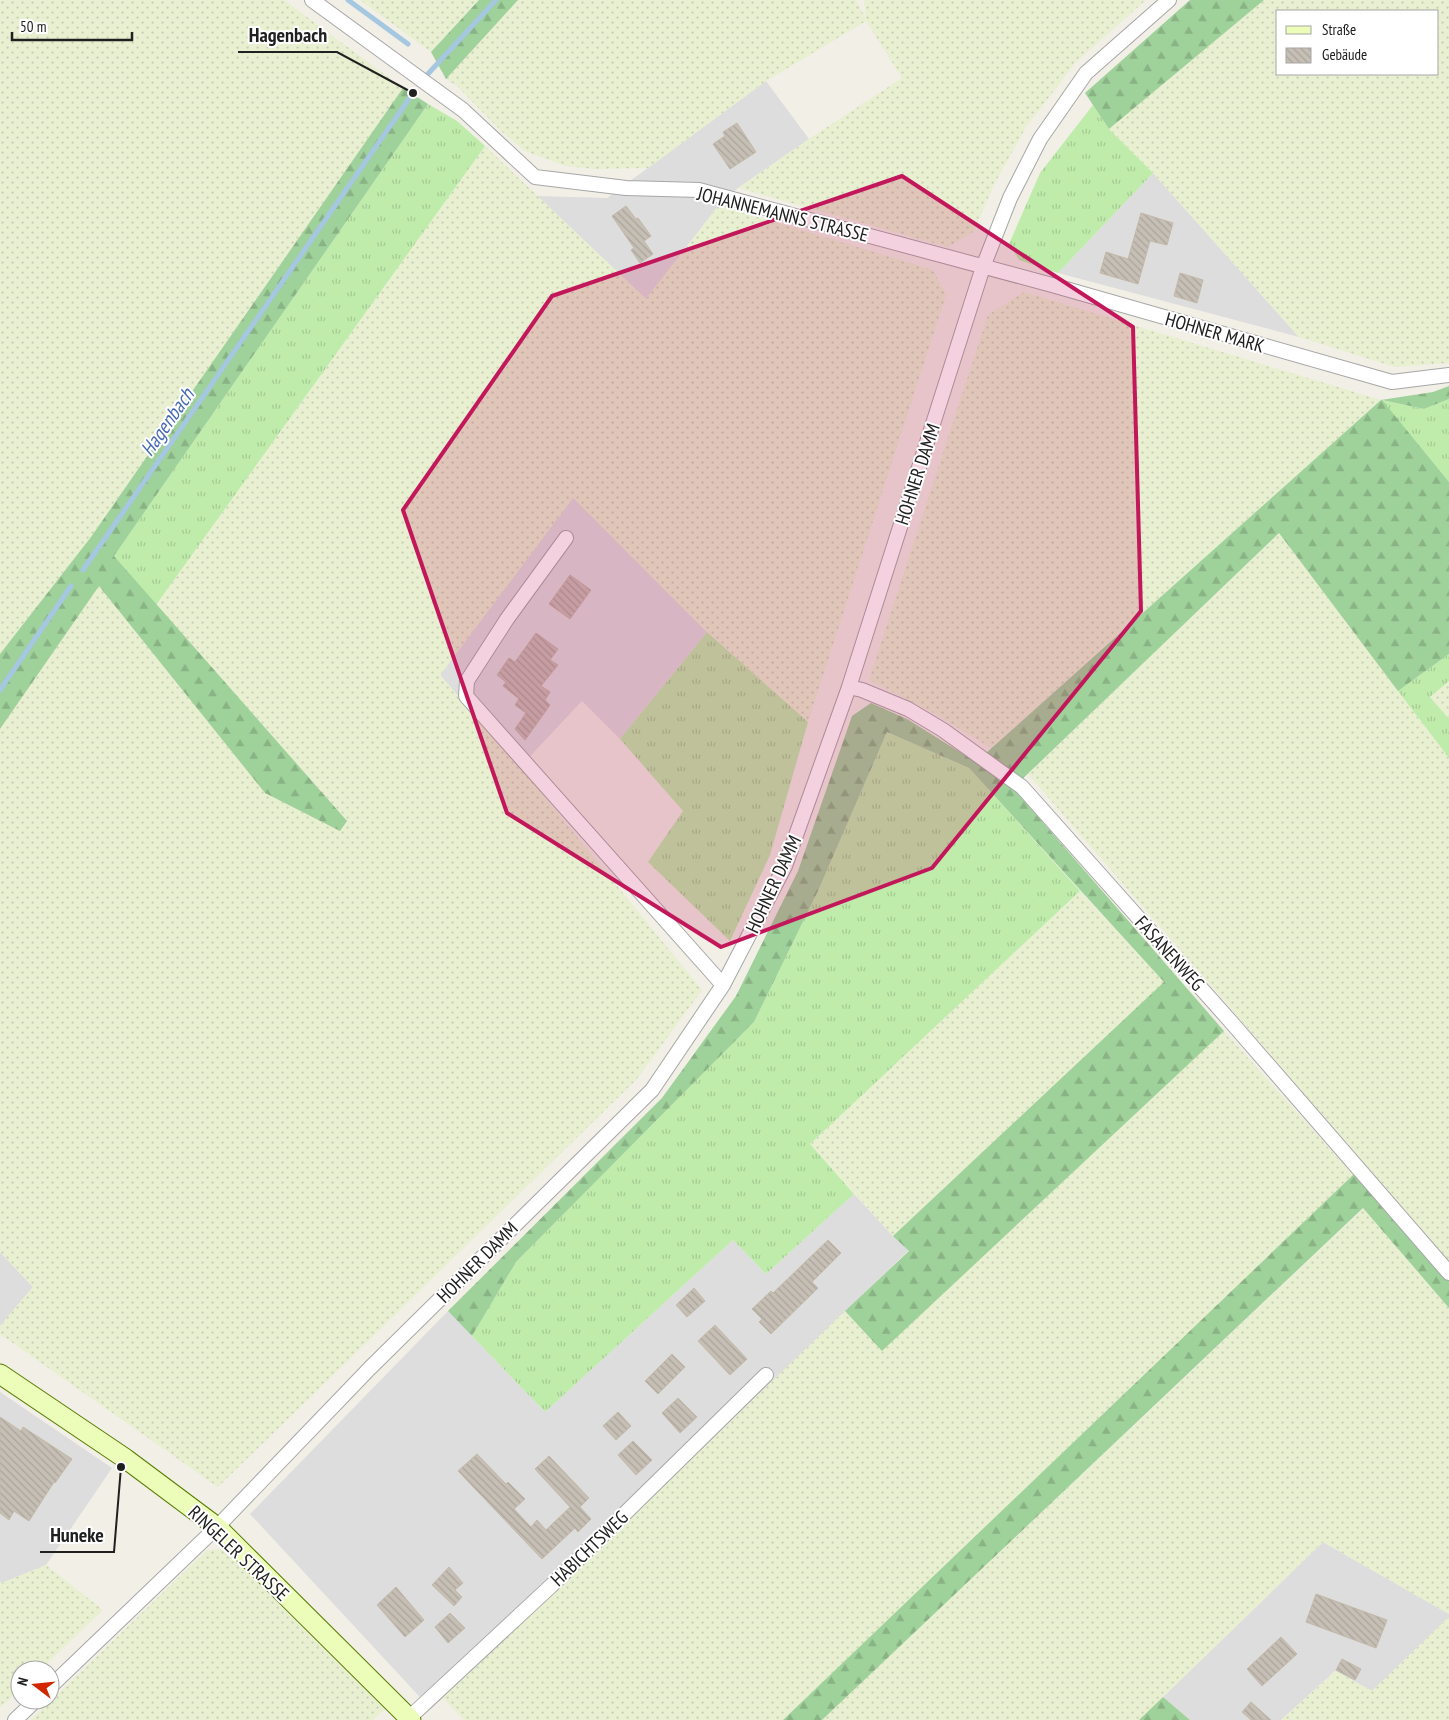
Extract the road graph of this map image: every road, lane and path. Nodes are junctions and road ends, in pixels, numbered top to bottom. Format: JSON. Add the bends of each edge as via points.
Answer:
{"nodes":[{"id":1,"x":312,"y":0,"type":"edge"},
{"id":2,"x":1169,"y":0,"type":"edge"},
{"id":3,"x":983,"y":267,"type":"junction"},
{"id":4,"x":1449,"y":375,"type":"edge"},
{"id":5,"x":566,"y":538,"type":"dead end"},
{"id":6,"x":849,"y":687,"type":"junction"},
{"id":7,"x":722,"y":985,"type":"junction"},
{"id":8,"x":1449,"y":1273,"type":"edge"},
{"id":9,"x":0,"y":1374,"type":"edge"},
{"id":10,"x":766,"y":1375,"type":"dead end"},
{"id":11,"x":217,"y":1527,"type":"junction"},
{"id":12,"x":60,"y":1677,"type":"edge"},
{"id":13,"x":26,"y":1710,"type":"edge"},
{"id":14,"x":410,"y":1719,"type":"edge"},
{"id":15,"x":15,"y":1720,"type":"edge"}],
"edges":[{"from":1,"to":3,"type":"street","name":"JOHANNEMANNS STRASSE","via":[[463,110],[535,177],[626,188],[699,190]]},
{"from":2,"to":3,"type":"street","name":"HOHNER DAMM","via":[[1086,73],[1040,139],[1010,198]]},
{"from":3,"to":4,"type":"street","name":"HOHNER MARK","via":[[1392,382]]},
{"from":3,"to":6,"type":"street","name":"HOHNER DAMM"},
{"from":5,"to":7,"type":"street","via":[[467,681],[466,696]]},
{"from":6,"to":7,"type":"street","name":"HOHNER DAMM","via":[[785,866]]},
{"from":6,"to":8,"type":"street","name":"FASANENWEG","via":[[908,709],[936,725],[1022,787]]},
{"from":7,"to":11,"type":"street","name":"HOHNER DAMM","via":[[652,1090],[370,1368]]},
{"from":9,"to":11,"type":"street","name":"RINGELER STRASSE"},
{"from":10,"to":14,"type":"street","name":"HABICHTSWEG"},
{"from":11,"to":12,"type":"street","name":"HOHNER DAMM"},
{"from":11,"to":14,"type":"street","name":"RINGELER STRASSE"},
{"from":13,"to":15,"type":"street"}]}
